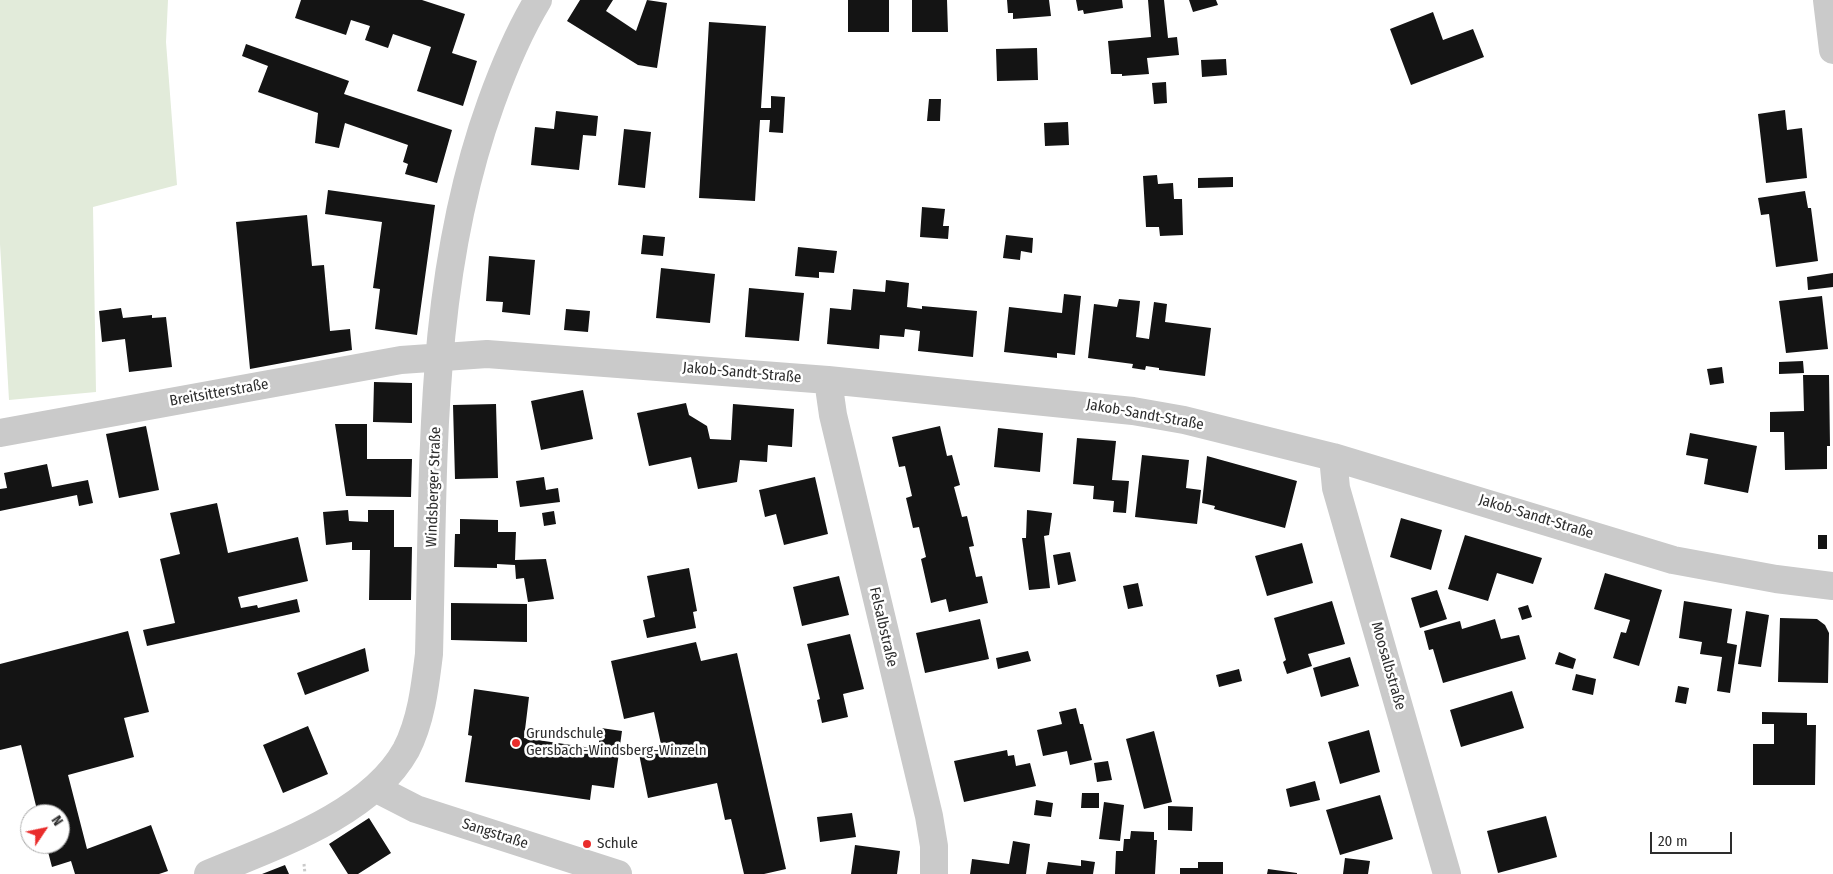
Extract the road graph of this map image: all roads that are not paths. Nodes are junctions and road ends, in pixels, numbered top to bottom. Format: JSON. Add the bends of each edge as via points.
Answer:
{"nodes":[{"id":1,"x":538,"y":0,"type":"edge"},
{"id":2,"x":1827,"y":0,"type":"edge"},
{"id":3,"x":1833,"y":50,"type":"edge"},
{"id":4,"x":438,"y":356,"type":"junction"},
{"id":5,"x":828,"y":380,"type":"junction"},
{"id":6,"x":0,"y":433,"type":"edge"},
{"id":7,"x":1333,"y":456,"type":"junction"},
{"id":8,"x":1833,"y":586,"type":"edge"},
{"id":9,"x":375,"y":788,"type":"junction"},
{"id":10,"x":208,"y":874,"type":"edge"},
{"id":11,"x":618,"y":874,"type":"edge"},
{"id":12,"x":934,"y":874,"type":"edge"},
{"id":13,"x":1447,"y":874,"type":"edge"}],
"edges":[{"from":1,"to":4,"type":"street","name":"Windsberger Straße","via":[[510,53],[482,127],[463,191],[450,257]]},
{"from":2,"to":3,"type":"street"},
{"from":4,"to":5,"type":"street","name":"Jakob-Sandt-Straße","via":[[496,354]]},
{"from":4,"to":6,"type":"street","name":"Breitsitterstraße"},
{"from":4,"to":9,"type":"street","name":"Windsberger Straße","via":[[429,654],[424,696],[405,751]]},
{"from":5,"to":7,"type":"street","name":"Jakob-Sandt-Straße","via":[[1133,411]]},
{"from":5,"to":12,"type":"street","name":"Felsalbstraße","via":[[833,415],[929,816]]},
{"from":7,"to":8,"type":"street","name":"Jakob-Sandt-Straße","via":[[1672,560]]},
{"from":7,"to":13,"type":"street","name":"Moosalbstraße","via":[[1336,488]]},
{"from":9,"to":10,"type":"street","name":"Windsberger Straße","via":[[353,805],[301,834]]},
{"from":9,"to":11,"type":"street","name":"Sangstraße","via":[[416,809]]}]}
